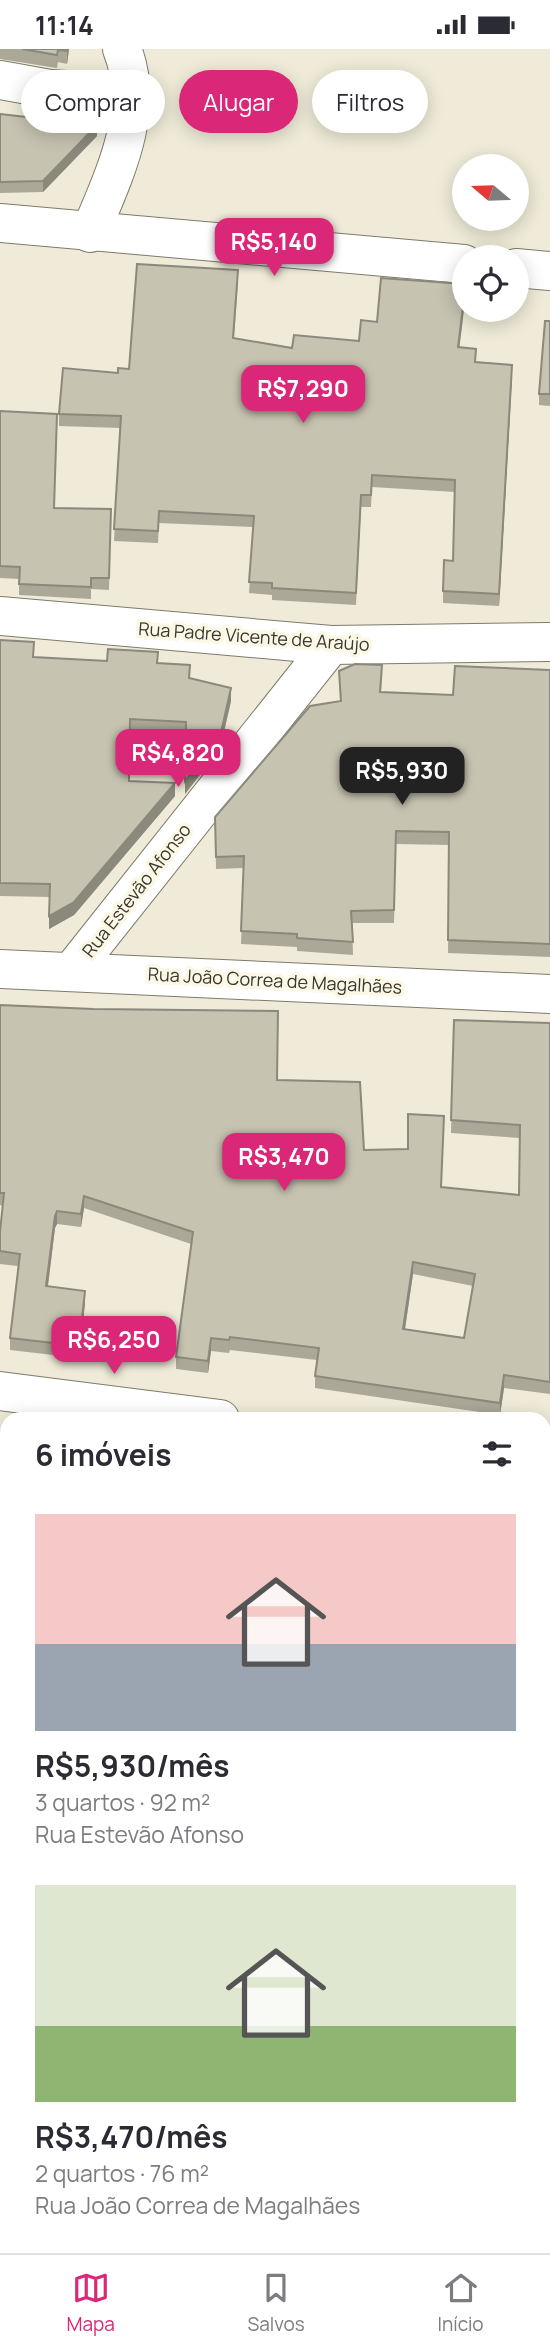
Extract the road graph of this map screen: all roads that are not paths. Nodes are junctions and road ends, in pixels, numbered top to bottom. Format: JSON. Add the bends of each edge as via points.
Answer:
{"nodes":[{"id":1,"x":122,"y":49,"type":"edge"},
{"id":2,"x":126,"y":70,"type":"edge"},
{"id":3,"x":0,"y":80,"type":"edge"},
{"id":4,"x":21,"y":84,"type":"edge"},
{"id":5,"x":127,"y":133,"type":"edge"},
{"id":6,"x":0,"y":223,"type":"edge"},
{"id":7,"x":90,"y":233,"type":"junction"},
{"id":8,"x":452,"y":263,"type":"edge"},
{"id":9,"x":529,"y":269,"type":"edge"},
{"id":10,"x":550,"y":271,"type":"edge"},
{"id":11,"x":0,"y":616,"type":"edge"},
{"id":12,"x":550,"y":642,"type":"edge"},
{"id":13,"x":331,"y":645,"type":"junction"},
{"id":14,"x":0,"y":969,"type":"edge"},
{"id":15,"x":72,"y":971,"type":"junction"},
{"id":16,"x":550,"y":994,"type":"edge"},
{"id":17,"x":0,"y":1391,"type":"edge"},
{"id":18,"x":157,"y":1412,"type":"edge"}],
"edges":[{"from":1,"to":2,"type":"street"},
{"from":3,"to":4,"type":"street"},
{"from":5,"to":7,"type":"street"},
{"from":6,"to":7,"type":"street"},
{"from":7,"to":8,"type":"street"},
{"from":9,"to":10,"type":"street"},
{"from":11,"to":13,"type":"street","name":"Rua Padre Vicente de Araújo"},
{"from":12,"to":13,"type":"street","name":"Rua Padre Vicente de Araújo"},
{"from":13,"to":15,"type":"street","name":"Rua Estevão Afonso"},
{"from":14,"to":15,"type":"street","name":"Rua João Correa de Magalhães"},
{"from":15,"to":16,"type":"street","name":"Rua João Correa de Magalhães"},
{"from":17,"to":18,"type":"street"}]}
